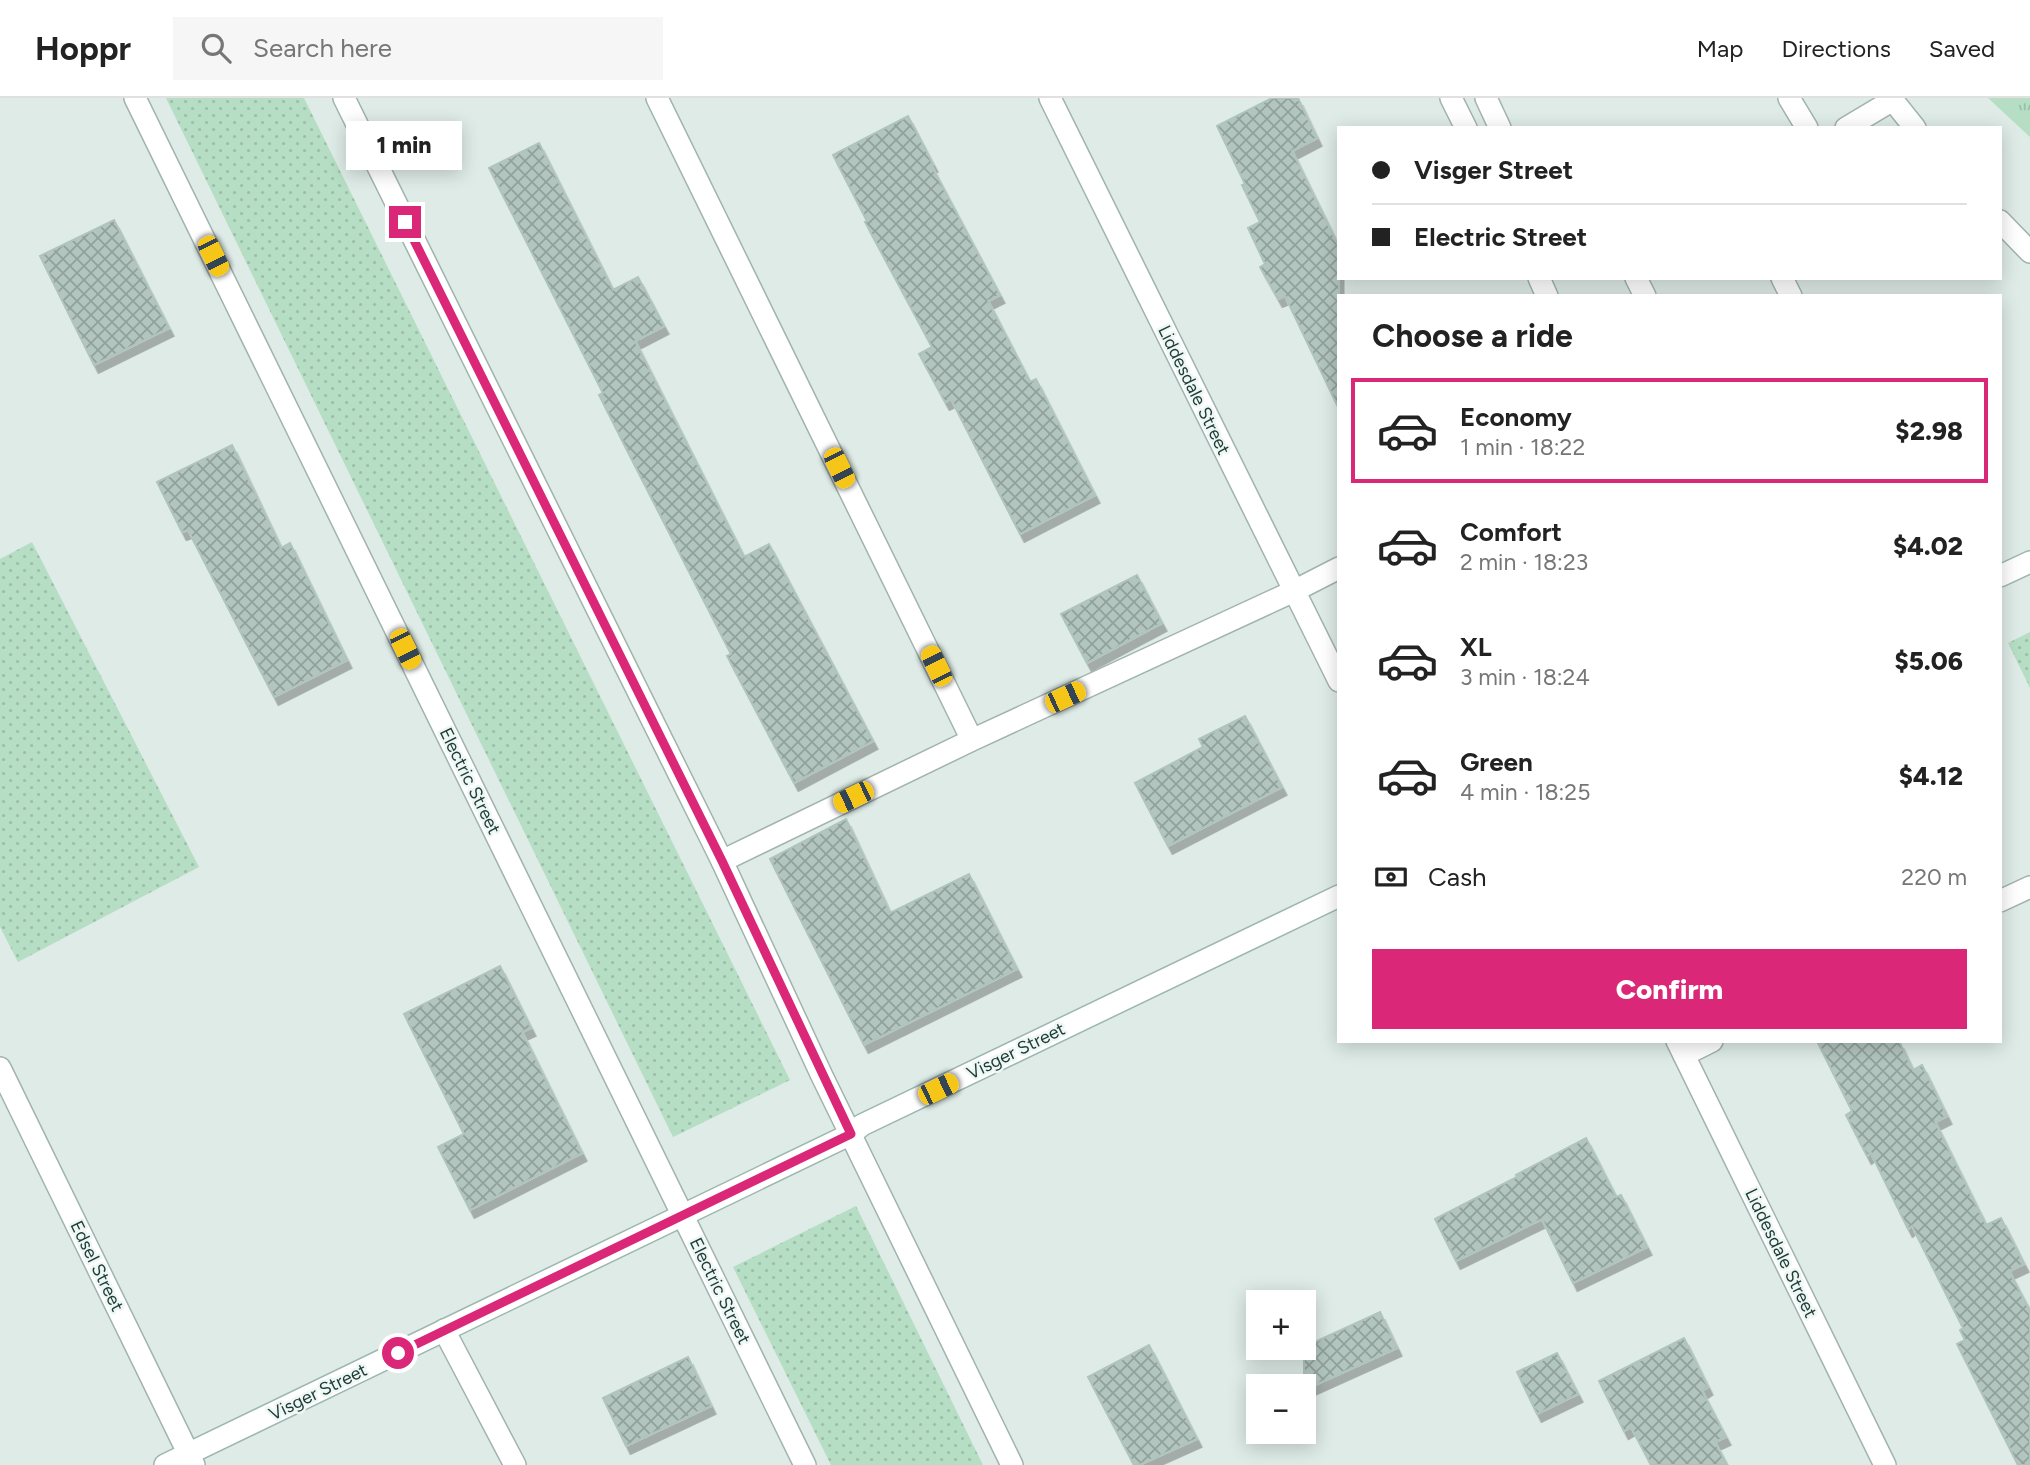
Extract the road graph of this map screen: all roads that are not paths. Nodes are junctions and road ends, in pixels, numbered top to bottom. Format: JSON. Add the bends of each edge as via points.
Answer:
{"nodes":[{"id":1,"x":135,"y":98,"type":"edge"},
{"id":2,"x":344,"y":98,"type":"edge"},
{"id":3,"x":657,"y":98,"type":"edge"},
{"id":4,"x":1051,"y":98,"type":"edge"},
{"id":5,"x":1451,"y":98,"type":"edge"},
{"id":6,"x":1486,"y":98,"type":"edge"},
{"id":7,"x":1788,"y":98,"type":"edge"},
{"id":8,"x":1892,"y":99,"type":"edge"},
{"id":9,"x":1465,"y":126,"type":"edge"},
{"id":10,"x":1499,"y":126,"type":"edge"},
{"id":11,"x":1806,"y":126,"type":"edge"},
{"id":12,"x":1849,"y":126,"type":"edge"},
{"id":13,"x":1913,"y":126,"type":"edge"},
{"id":14,"x":2002,"y":222,"type":"edge"},
{"id":15,"x":2030,"y":251,"type":"edge"},
{"id":16,"x":2030,"y":562,"type":"edge"},
{"id":17,"x":1337,"y":570,"type":"edge"},
{"id":18,"x":2002,"y":575,"type":"edge"},
{"id":19,"x":1294,"y":591,"type":"junction"},
{"id":20,"x":1337,"y":677,"type":"edge"},
{"id":21,"x":972,"y":740,"type":"junction"},
{"id":22,"x":722,"y":861,"type":"junction"},
{"id":23,"x":2030,"y":887,"type":"edge"},
{"id":24,"x":1337,"y":897,"type":"edge"},
{"id":25,"x":2002,"y":900,"type":"edge"},
{"id":26,"x":1703,"y":1043,"type":"edge"},
{"id":27,"x":1681,"y":1048,"type":"edge"},
{"id":28,"x":0,"y":1068,"type":"edge"},
{"id":29,"x":851,"y":1134,"type":"junction"},
{"id":30,"x":683,"y":1216,"type":"junction"},
{"id":31,"x":444,"y":1331,"type":"junction"},
{"id":32,"x":192,"y":1459,"type":"edge"},
{"id":33,"x":165,"y":1465,"type":"edge"},
{"id":34,"x":515,"y":1465,"type":"edge"},
{"id":35,"x":805,"y":1465,"type":"edge"},
{"id":36,"x":1012,"y":1465,"type":"edge"},
{"id":37,"x":1885,"y":1465,"type":"edge"}],
"edges":[{"from":1,"to":30,"type":"street","name":"Electric Street"},
{"from":2,"to":22,"type":"street"},
{"from":3,"to":21,"type":"street"},
{"from":4,"to":19,"type":"street","name":"Liddesdale Street"},
{"from":5,"to":9,"type":"street"},
{"from":6,"to":10,"type":"street"},
{"from":7,"to":11,"type":"street"},
{"from":8,"to":12,"type":"street"},
{"from":8,"to":13,"type":"street"},
{"from":14,"to":15,"type":"street"},
{"from":16,"to":18,"type":"street"},
{"from":17,"to":19,"type":"street"},
{"from":19,"to":20,"type":"street","name":"Liddesdale Street"},
{"from":19,"to":21,"type":"street"},
{"from":21,"to":22,"type":"street"},
{"from":22,"to":29,"type":"street"},
{"from":23,"to":25,"type":"street"},
{"from":24,"to":29,"type":"street","name":"Visger Street"},
{"from":26,"to":27,"type":"street"},
{"from":27,"to":37,"type":"street","name":"Liddesdale Street"},
{"from":28,"to":32,"type":"street","name":"Edsel Street"},
{"from":29,"to":30,"type":"street","name":"Visger Street"},
{"from":29,"to":36,"type":"street"},
{"from":30,"to":31,"type":"street","name":"Visger Street"},
{"from":30,"to":35,"type":"street","name":"Electric Street"},
{"from":31,"to":32,"type":"street","name":"Visger Street"},
{"from":31,"to":34,"type":"street"},
{"from":32,"to":33,"type":"street","name":"Visger Street"}]}
